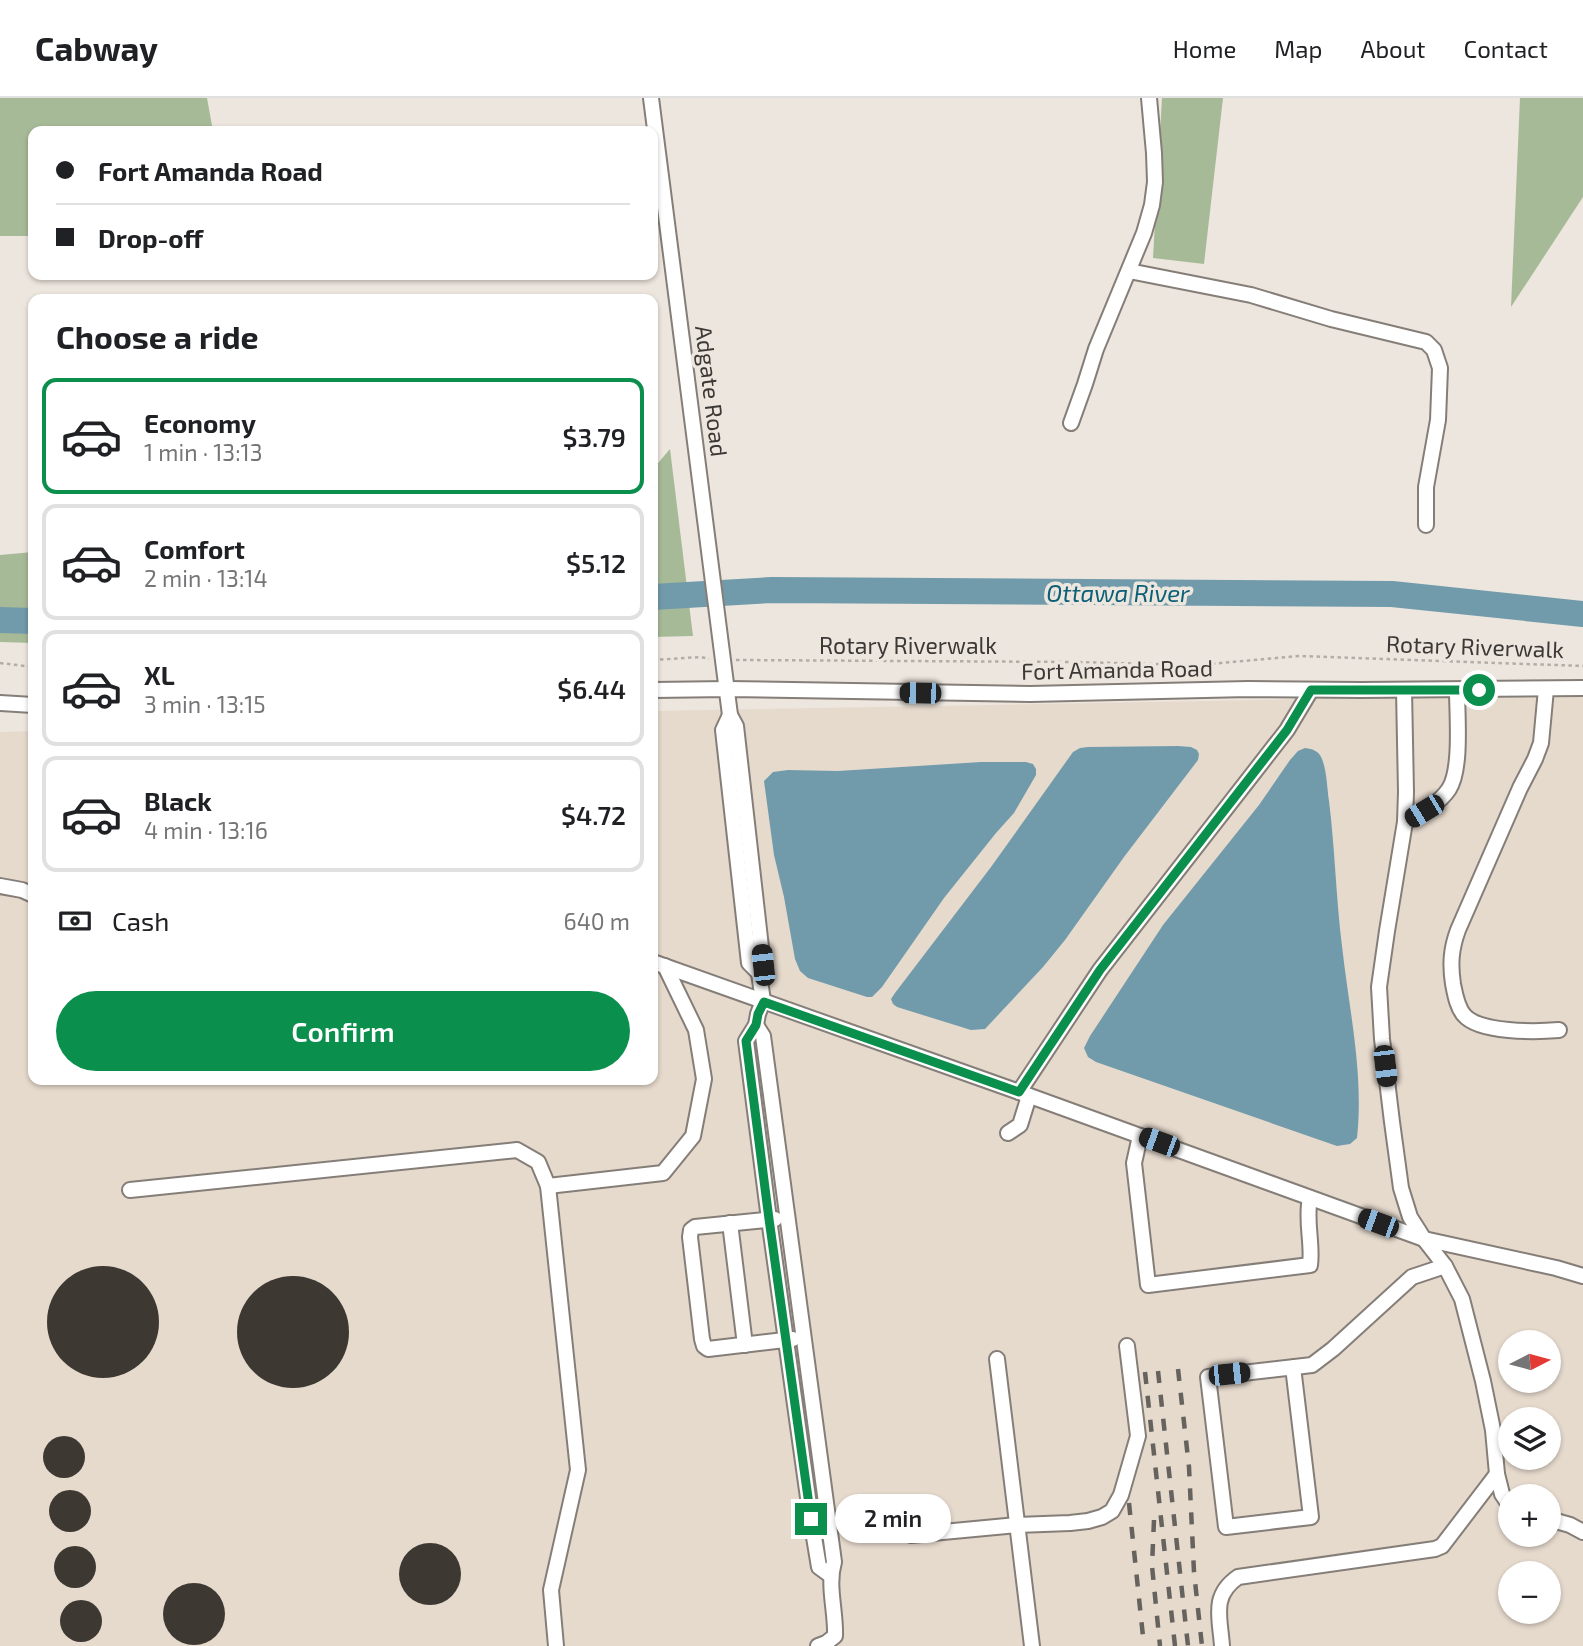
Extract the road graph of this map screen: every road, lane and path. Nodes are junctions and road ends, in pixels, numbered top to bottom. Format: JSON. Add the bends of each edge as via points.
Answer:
{"nodes":[{"id":1,"x":651,"y":98,"type":"edge"},
{"id":2,"x":1149,"y":98,"type":"edge"},
{"id":3,"x":655,"y":126,"type":"edge"},
{"id":4,"x":658,"y":152,"type":"edge"},
{"id":5,"x":1129,"y":271,"type":"junction"},
{"id":6,"x":1070,"y":423,"type":"dead end"},
{"id":7,"x":1426,"y":525,"type":"dead end"},
{"id":8,"x":658,"y":660,"type":"edge"},
{"id":9,"x":724,"y":661,"type":"junction"},
{"id":10,"x":0,"y":663,"type":"edge"},
{"id":11,"x":28,"y":666,"type":"edge"},
{"id":12,"x":1583,"y":666,"type":"edge"},
{"id":13,"x":1583,"y":688,"type":"edge"},
{"id":14,"x":1546,"y":689,"type":"junction"},
{"id":15,"x":658,"y":690,"type":"edge"},
{"id":16,"x":728,"y":690,"type":"junction"},
{"id":17,"x":1311,"y":690,"type":"junction"},
{"id":18,"x":1404,"y":690,"type":"junction"},
{"id":19,"x":1457,"y":690,"type":"junction"},
{"id":20,"x":0,"y":703,"type":"edge"},
{"id":21,"x":28,"y":705,"type":"edge"},
{"id":22,"x":1405,"y":822,"type":"junction"},
{"id":23,"x":0,"y":886,"type":"edge"},
{"id":24,"x":28,"y":893,"type":"edge"},
{"id":25,"x":659,"y":964,"type":"edge"},
{"id":26,"x":764,"y":1002,"type":"junction"},
{"id":27,"x":756,"y":1025,"type":"junction"},
{"id":28,"x":1559,"y":1030,"type":"dead end"},
{"id":29,"x":1024,"y":1094,"type":"junction"},
{"id":30,"x":1008,"y":1133,"type":"dead end"},
{"id":31,"x":1140,"y":1136,"type":"junction"},
{"id":32,"x":548,"y":1186,"type":"junction"},
{"id":33,"x":130,"y":1191,"type":"dead end"},
{"id":34,"x":1310,"y":1199,"type":"junction"},
{"id":35,"x":787,"y":1217,"type":"junction"},
{"id":36,"x":769,"y":1219,"type":"junction"},
{"id":37,"x":730,"y":1223,"type":"junction"},
{"id":38,"x":1424,"y":1239,"type":"junction"},
{"id":39,"x":1445,"y":1266,"type":"junction"},
{"id":40,"x":1583,"y":1276,"type":"edge"},
{"id":41,"x":803,"y":1337,"type":"junction"},
{"id":42,"x":786,"y":1340,"type":"junction"},
{"id":43,"x":745,"y":1345,"type":"junction"},
{"id":44,"x":1127,"y":1346,"type":"dead end"},
{"id":45,"x":997,"y":1359,"type":"dead end"},
{"id":46,"x":1293,"y":1367,"type":"junction"},
{"id":47,"x":1497,"y":1475,"type":"junction"},
{"id":48,"x":1499,"y":1484,"type":"edge"},
{"id":49,"x":1561,"y":1522,"type":"edge"},
{"id":50,"x":1017,"y":1525,"type":"junction"},
{"id":51,"x":1583,"y":1532,"type":"edge"},
{"id":52,"x":911,"y":1535,"type":"dead end"},
{"id":53,"x":830,"y":1575,"type":"junction"},
{"id":54,"x":556,"y":1646,"type":"edge"},
{"id":55,"x":818,"y":1646,"type":"edge"},
{"id":56,"x":1032,"y":1646,"type":"edge"},
{"id":57,"x":1222,"y":1646,"type":"edge"}],
"edges":[{"from":1,"to":3,"type":"street","name":"Adgate Road"},
{"from":2,"to":5,"type":"street","via":[[1155,182],[1144,233]]},
{"from":4,"to":9,"type":"street","name":"Adgate Road"},
{"from":5,"to":6,"type":"street"},
{"from":5,"to":7,"type":"street","via":[[1251,295],[1426,342],[1440,368]]},
{"from":8,"to":9,"type":"path","name":"Rotary Riverwalk","via":[[701,657]]},
{"from":9,"to":12,"type":"path","name":"Rotary Riverwalk","via":[[1198,664],[1299,656]]},
{"from":9,"to":16,"type":"street","name":"Adgate Road"},
{"from":10,"to":11,"type":"path"},
{"from":13,"to":14,"type":"street","name":"Fort Amanda Road"},
{"from":14,"to":19,"type":"street","name":"Fort Amanda Road"},
{"from":14,"to":28,"type":"street","via":[[1541,743],[1458,930],[1451,961],[1457,1002],[1468,1019],[1516,1031]]},
{"from":15,"to":16,"type":"street","name":"Fort Amanda Road"},
{"from":16,"to":17,"type":"street","name":"Fort Amanda Road","via":[[1030,694]]},
{"from":16,"to":26,"type":"street","name":"Adgate Road","via":[[741,766]]},
{"from":17,"to":18,"type":"street","name":"Fort Amanda Road"},
{"from":17,"to":29,"type":"street","via":[[1287,730],[1100,970]]},
{"from":18,"to":19,"type":"street","name":"Fort Amanda Road"},
{"from":18,"to":22,"type":"street"},
{"from":19,"to":22,"type":"street","via":[[1457,759],[1451,786]]},
{"from":20,"to":21,"type":"street"},
{"from":22,"to":38,"type":"street","via":[[1379,987],[1401,1188],[1410,1217]]},
{"from":23,"to":24,"type":"street"},
{"from":25,"to":26,"type":"street"},
{"from":25,"to":32,"type":"street","via":[[696,1030],[704,1079],[693,1136],[663,1173]]},
{"from":26,"to":27,"type":"street"},
{"from":26,"to":29,"type":"street"},
{"from":27,"to":35,"type":"street","via":[[763,1036]]},
{"from":27,"to":36,"type":"street","via":[[746,1041]]},
{"from":29,"to":30,"type":"street","via":[[1020,1125]]},
{"from":29,"to":31,"type":"street"},
{"from":31,"to":34,"type":"street"},
{"from":31,"to":34,"type":"street","via":[[1134,1163],[1149,1285],[1310,1265]]},
{"from":32,"to":33,"type":"street","via":[[538,1162],[517,1150]]},
{"from":32,"to":54,"type":"street","via":[[578,1470],[551,1590]]},
{"from":34,"to":38,"type":"street"},
{"from":35,"to":36,"type":"street"},
{"from":35,"to":41,"type":"street"},
{"from":36,"to":37,"type":"street"},
{"from":36,"to":42,"type":"street"},
{"from":37,"to":43,"type":"street"},
{"from":37,"to":43,"type":"street","via":[[691,1230],[702,1339],[708,1349]]},
{"from":38,"to":39,"type":"street"},
{"from":38,"to":40,"type":"street"},
{"from":39,"to":46,"type":"street","via":[[1412,1277],[1312,1365]]},
{"from":39,"to":47,"type":"street","via":[[1462,1299],[1472,1335],[1493,1430]]},
{"from":41,"to":42,"type":"street"},
{"from":41,"to":53,"type":"street","via":[[834,1562]]},
{"from":42,"to":43,"type":"street"},
{"from":42,"to":53,"type":"street","via":[[819,1567]]},
{"from":44,"to":50,"type":"street","via":[[1138,1436],[1112,1511],[1088,1521]]},
{"from":45,"to":50,"type":"street"},
{"from":46,"to":46,"type":"street","via":[[1208,1377],[1226,1527],[1311,1517]]},
{"from":47,"to":48,"type":"street"},
{"from":47,"to":57,"type":"street","via":[[1435,1549],[1238,1577],[1220,1596]]},
{"from":49,"to":51,"type":"street"},
{"from":50,"to":52,"type":"street"},
{"from":50,"to":56,"type":"street"},
{"from":53,"to":55,"type":"street","via":[[835,1636]]}]}
